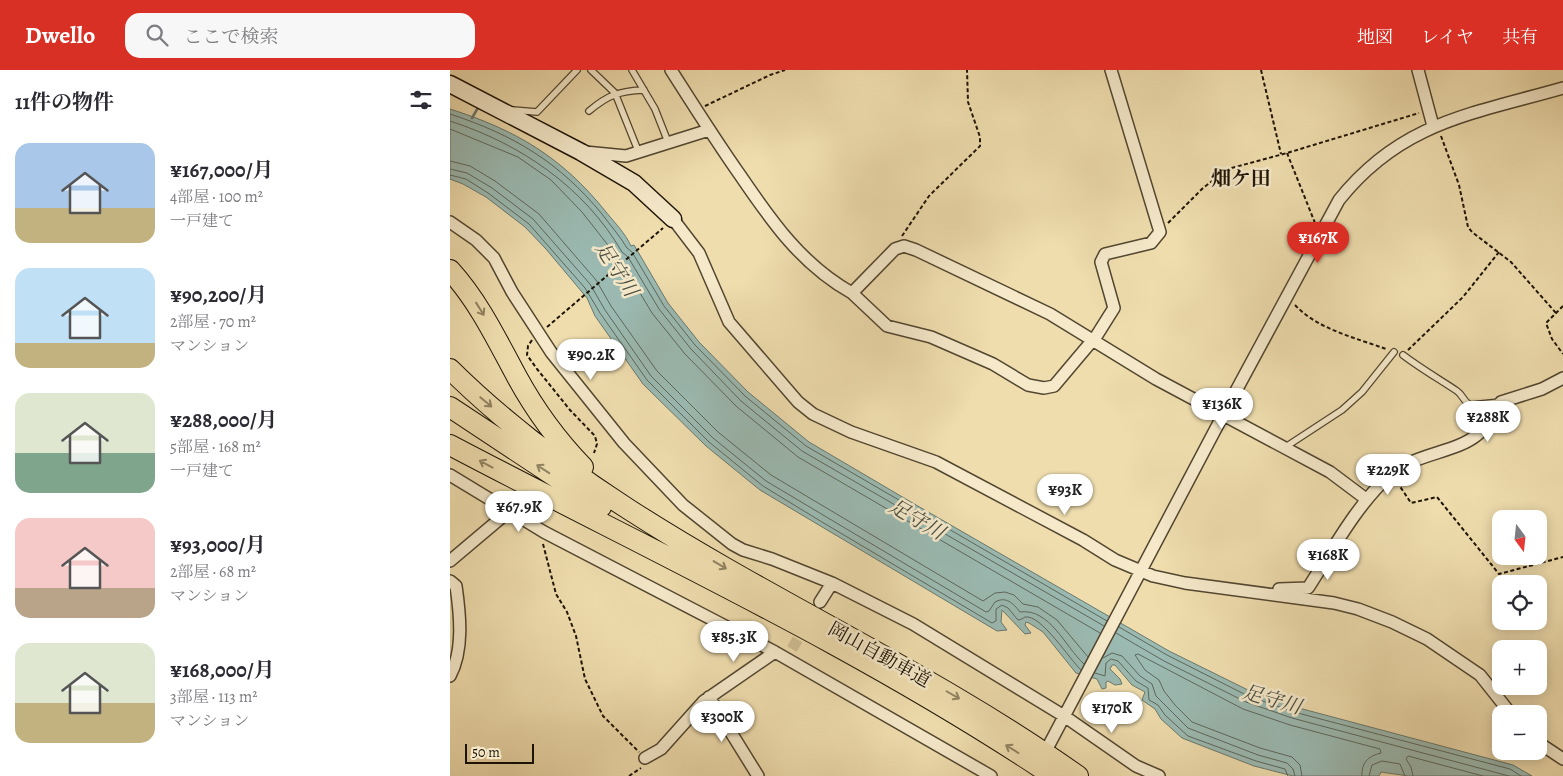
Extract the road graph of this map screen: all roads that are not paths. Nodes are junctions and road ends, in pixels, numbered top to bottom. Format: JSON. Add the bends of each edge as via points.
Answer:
{"nodes":[{"id":1,"x":577,"y":70,"type":"edge"},
{"id":2,"x":591,"y":70,"type":"edge"},
{"id":3,"x":632,"y":70,"type":"edge"},
{"id":4,"x":672,"y":70,"type":"edge"},
{"id":5,"x":1111,"y":70,"type":"edge"},
{"id":6,"x":1418,"y":70,"type":"edge"},
{"id":7,"x":450,"y":84,"type":"edge"},
{"id":8,"x":1563,"y":88,"type":"edge"},
{"id":9,"x":644,"y":90,"type":"junction"},
{"id":10,"x":615,"y":94,"type":"junction"},
{"id":11,"x":589,"y":110,"type":"dead end"},
{"id":12,"x":504,"y":111,"type":"junction"},
{"id":13,"x":1435,"y":125,"type":"junction"},
{"id":14,"x":709,"y":130,"type":"junction"},
{"id":15,"x":668,"y":142,"type":"junction"},
{"id":16,"x":581,"y":152,"type":"junction"},
{"id":17,"x":639,"y":153,"type":"junction"},
{"id":18,"x":450,"y":222,"type":"edge"},
{"id":19,"x":668,"y":223,"type":"joint"},
{"id":20,"x":450,"y":270,"type":"edge"},
{"id":21,"x":852,"y":293,"type":"junction"},
{"id":22,"x":1092,"y":340,"type":"junction"},
{"id":23,"x":1394,"y":352,"type":"road end"},
{"id":24,"x":1403,"y":355,"type":"road end"},
{"id":25,"x":450,"y":369,"type":"edge"},
{"id":26,"x":1563,"y":378,"type":"edge"},
{"id":27,"x":1501,"y":402,"type":"junction"},
{"id":28,"x":450,"y":407,"type":"edge"},
{"id":29,"x":1223,"y":415,"type":"junction"},
{"id":30,"x":450,"y":444,"type":"edge"},
{"id":31,"x":1285,"y":450,"type":"junction"},
{"id":32,"x":450,"y":475,"type":"edge"},
{"id":33,"x":1366,"y":499,"type":"junction"},
{"id":34,"x":508,"y":512,"type":"junction"},
{"id":35,"x":678,"y":540,"type":"junction"},
{"id":36,"x":450,"y":561,"type":"edge"},
{"id":37,"x":1139,"y":573,"type":"junction"},
{"id":38,"x":450,"y":581,"type":"edge"},
{"id":39,"x":832,"y":583,"type":"junction"},
{"id":40,"x":732,"y":589,"type":"junction"},
{"id":41,"x":1248,"y":590,"type":"junction"},
{"id":42,"x":820,"y":602,"type":"dead end"},
{"id":43,"x":775,"y":652,"type":"junction"},
{"id":44,"x":450,"y":676,"type":"edge"},
{"id":45,"x":709,"y":697,"type":"junction"},
{"id":46,"x":1504,"y":705,"type":"edge"},
{"id":47,"x":1066,"y":713,"type":"junction"},
{"id":48,"x":1049,"y":745,"type":"dead end"},
{"id":49,"x":1547,"y":749,"type":"edge"},
{"id":50,"x":645,"y":758,"type":"road end"},
{"id":51,"x":1563,"y":759,"type":"edge"},
{"id":52,"x":1152,"y":775,"type":"edge"},
{"id":53,"x":758,"y":776,"type":"edge"},
{"id":54,"x":991,"y":776,"type":"edge"},
{"id":55,"x":1052,"y":776,"type":"edge"},
{"id":56,"x":1078,"y":776,"type":"edge"}],
"edges":[{"from":1,"to":12,"type":"lane","via":[[537,112]]},
{"from":2,"to":10,"type":"lane"},
{"from":3,"to":9,"type":"lane"},
{"from":4,"to":14,"type":"street"},
{"from":5,"to":22,"type":"street","via":[[1160,232],[1151,243],[1105,254],[1101,262],[1114,308]]},
{"from":6,"to":13,"type":"street"},
{"from":7,"to":12,"type":"main road"},
{"from":8,"to":13,"type":"street"},
{"from":9,"to":10,"type":"lane"},
{"from":9,"to":15,"type":"lane"},
{"from":10,"to":11,"type":"lane"},
{"from":10,"to":17,"type":"lane"},
{"from":12,"to":16,"type":"main road"},
{"from":13,"to":29,"type":"street","via":[[1398,145],[1365,170],[1339,200]]},
{"from":14,"to":15,"type":"street"},
{"from":14,"to":21,"type":"street","via":[[794,249],[822,274]]},
{"from":15,"to":17,"type":"street"},
{"from":16,"to":17,"type":"street","via":[[616,156]]},
{"from":16,"to":19,"type":"main road","via":[[634,183]]},
{"from":18,"to":39,"type":"street","via":[[476,240],[494,258],[512,292],[624,443],[683,505],[743,550]]},
{"from":19,"to":37,"type":"street","via":[[704,261],[730,322],[804,408],[851,432],[936,462]]},
{"from":20,"to":35,"type":"highway","one_way":true,"via":[[476,303],[527,395],[561,443],[606,487]]},
{"from":21,"to":22,"type":"street","via":[[895,249],[916,250],[1029,303]]},
{"from":21,"to":22,"type":"street","via":[[887,326],[931,337],[993,364],[1036,388],[1054,386]]},
{"from":22,"to":29,"type":"street"},
{"from":23,"to":31,"type":"lane","via":[[1362,392],[1342,410]]},
{"from":24,"to":27,"type":"lane","via":[[1457,391],[1467,404]]},
{"from":25,"to":35,"type":"highway","one_way":true,"via":[[567,467]]},
{"from":26,"to":27,"type":"street","via":[[1542,389]]},
{"from":27,"to":33,"type":"street","via":[[1485,428],[1475,437],[1422,456],[1392,474]]},
{"from":40,"to":28,"type":"highway","one_way":true},
{"from":29,"to":31,"type":"street"},
{"from":29,"to":37,"type":"street"},
{"from":40,"to":30,"type":"highway","one_way":true},
{"from":31,"to":33,"type":"street","via":[[1330,472]]},
{"from":32,"to":34,"type":"street"},
{"from":33,"to":41,"type":"street","via":[[1308,588]]},
{"from":34,"to":36,"type":"street"},
{"from":34,"to":43,"type":"street"},
{"from":35,"to":56,"type":"highway","name":"岡山自動車道","one_way":true,"via":[[970,706]]},
{"from":37,"to":41,"type":"street","via":[[1185,583]]},
{"from":37,"to":47,"type":"street"},
{"from":38,"to":44,"type":"street","via":[[456,586],[460,620],[454,668]]},
{"from":39,"to":42,"type":"street"},
{"from":39,"to":47,"type":"street","via":[[913,624]]},
{"from":55,"to":40,"type":"highway","name":"岡山自動車道","one_way":true,"via":[[904,683]]},
{"from":41,"to":46,"type":"street","via":[[1334,603],[1392,622],[1427,639],[1480,675]]},
{"from":43,"to":45,"type":"street"},
{"from":43,"to":54,"type":"street","via":[[789,654]]},
{"from":45,"to":50,"type":"street","via":[[661,749]]},
{"from":45,"to":53,"type":"street"},
{"from":47,"to":48,"type":"street"},
{"from":47,"to":52,"type":"street"},
{"from":49,"to":51,"type":"street"}]}
